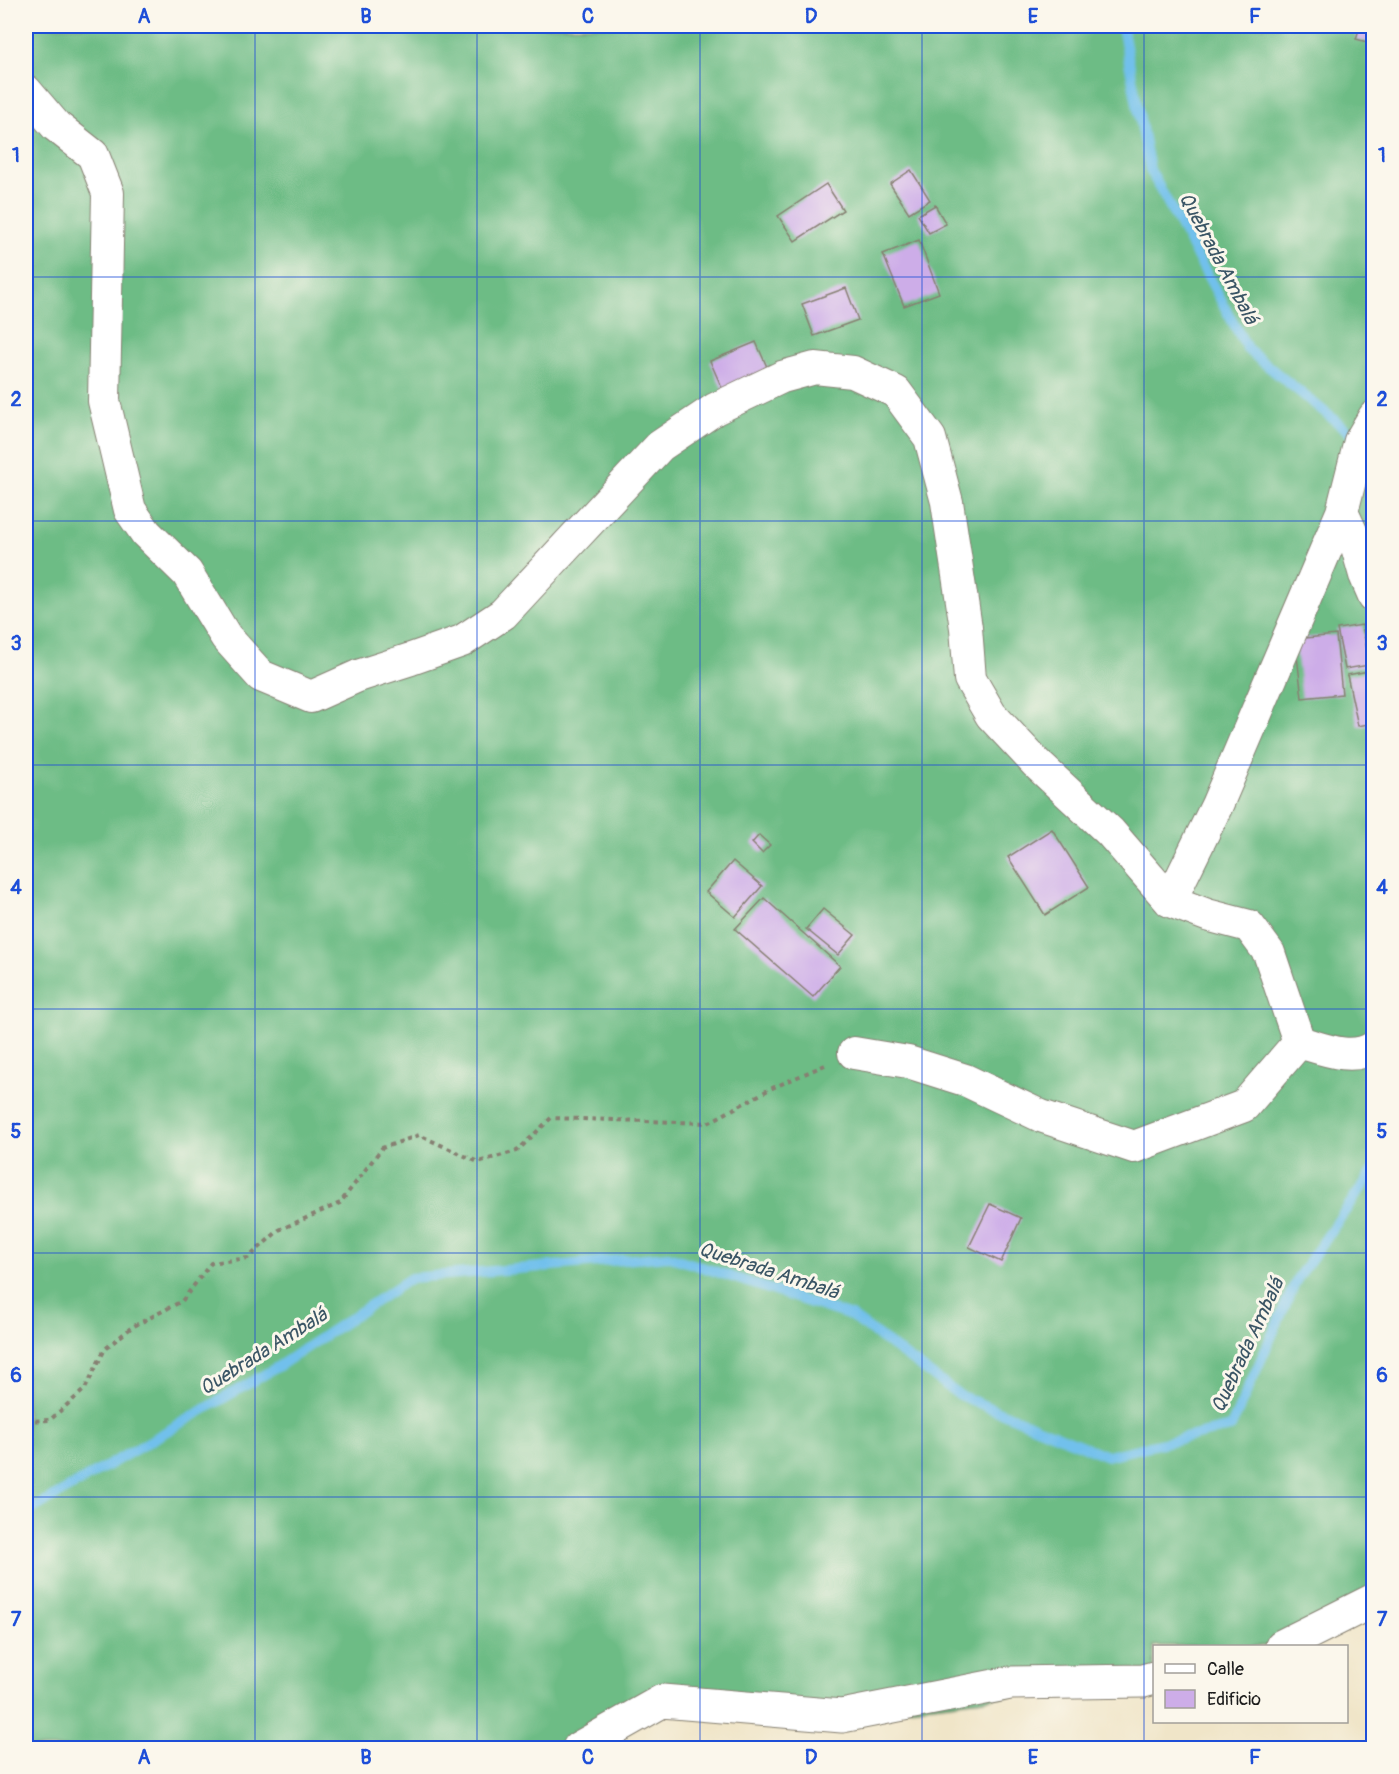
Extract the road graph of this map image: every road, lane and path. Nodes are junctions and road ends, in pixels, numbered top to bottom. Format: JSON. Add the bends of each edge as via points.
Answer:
{"nodes":[{"id":1,"x":26,"y":91,"type":"edge"},
{"id":2,"x":1374,"y":417,"type":"edge"},
{"id":3,"x":1342,"y":512,"type":"junction"},
{"id":4,"x":1374,"y":596,"type":"edge"},
{"id":5,"x":1170,"y":901,"type":"junction"},
{"id":6,"x":1299,"y":1042,"type":"junction"},
{"id":7,"x":1374,"y":1047,"type":"edge"},
{"id":8,"x":854,"y":1053,"type":"joint"},
{"id":9,"x":26,"y":1421,"type":"edge"},
{"id":10,"x":1374,"y":1600,"type":"edge"},
{"id":11,"x":1286,"y":1645,"type":"edge"},
{"id":12,"x":1153,"y":1678,"type":"edge"},
{"id":13,"x":579,"y":1749,"type":"edge"}],
"edges":[{"from":1,"to":5,"type":"street","via":[[56,126],[93,155],[108,194],[104,401],[130,510],[146,533],[187,573],[226,637],[261,676],[311,697],[358,676],[462,641],[503,614],[660,446],[715,409],[782,377],[816,368],[853,372],[896,392],[930,438],[947,502],[970,679],[991,715],[1036,764],[1110,832]]},
{"from":2,"to":3,"type":"street","via":[[1360,441]]},
{"from":3,"to":4,"type":"street"},
{"from":3,"to":5,"type":"street","via":[[1217,805]]},
{"from":5,"to":6,"type":"street","via":[[1249,926],[1269,953]]},
{"from":6,"to":7,"type":"street","via":[[1341,1053],[1365,1053]]},
{"from":6,"to":8,"type":"street","via":[[1244,1106],[1134,1147],[1041,1116],[965,1080],[908,1062]]},
{"from":8,"to":9,"type":"path","via":[[770,1089],[708,1124],[551,1118],[517,1151],[478,1162],[419,1135],[382,1148],[340,1203],[279,1230],[248,1258],[211,1263],[182,1301],[132,1327],[105,1349],[85,1389],[50,1420]]},
{"from":10,"to":11,"type":"street"},
{"from":12,"to":13,"type":"street","via":[[1010,1683],[842,1716],[662,1701]]}]}
